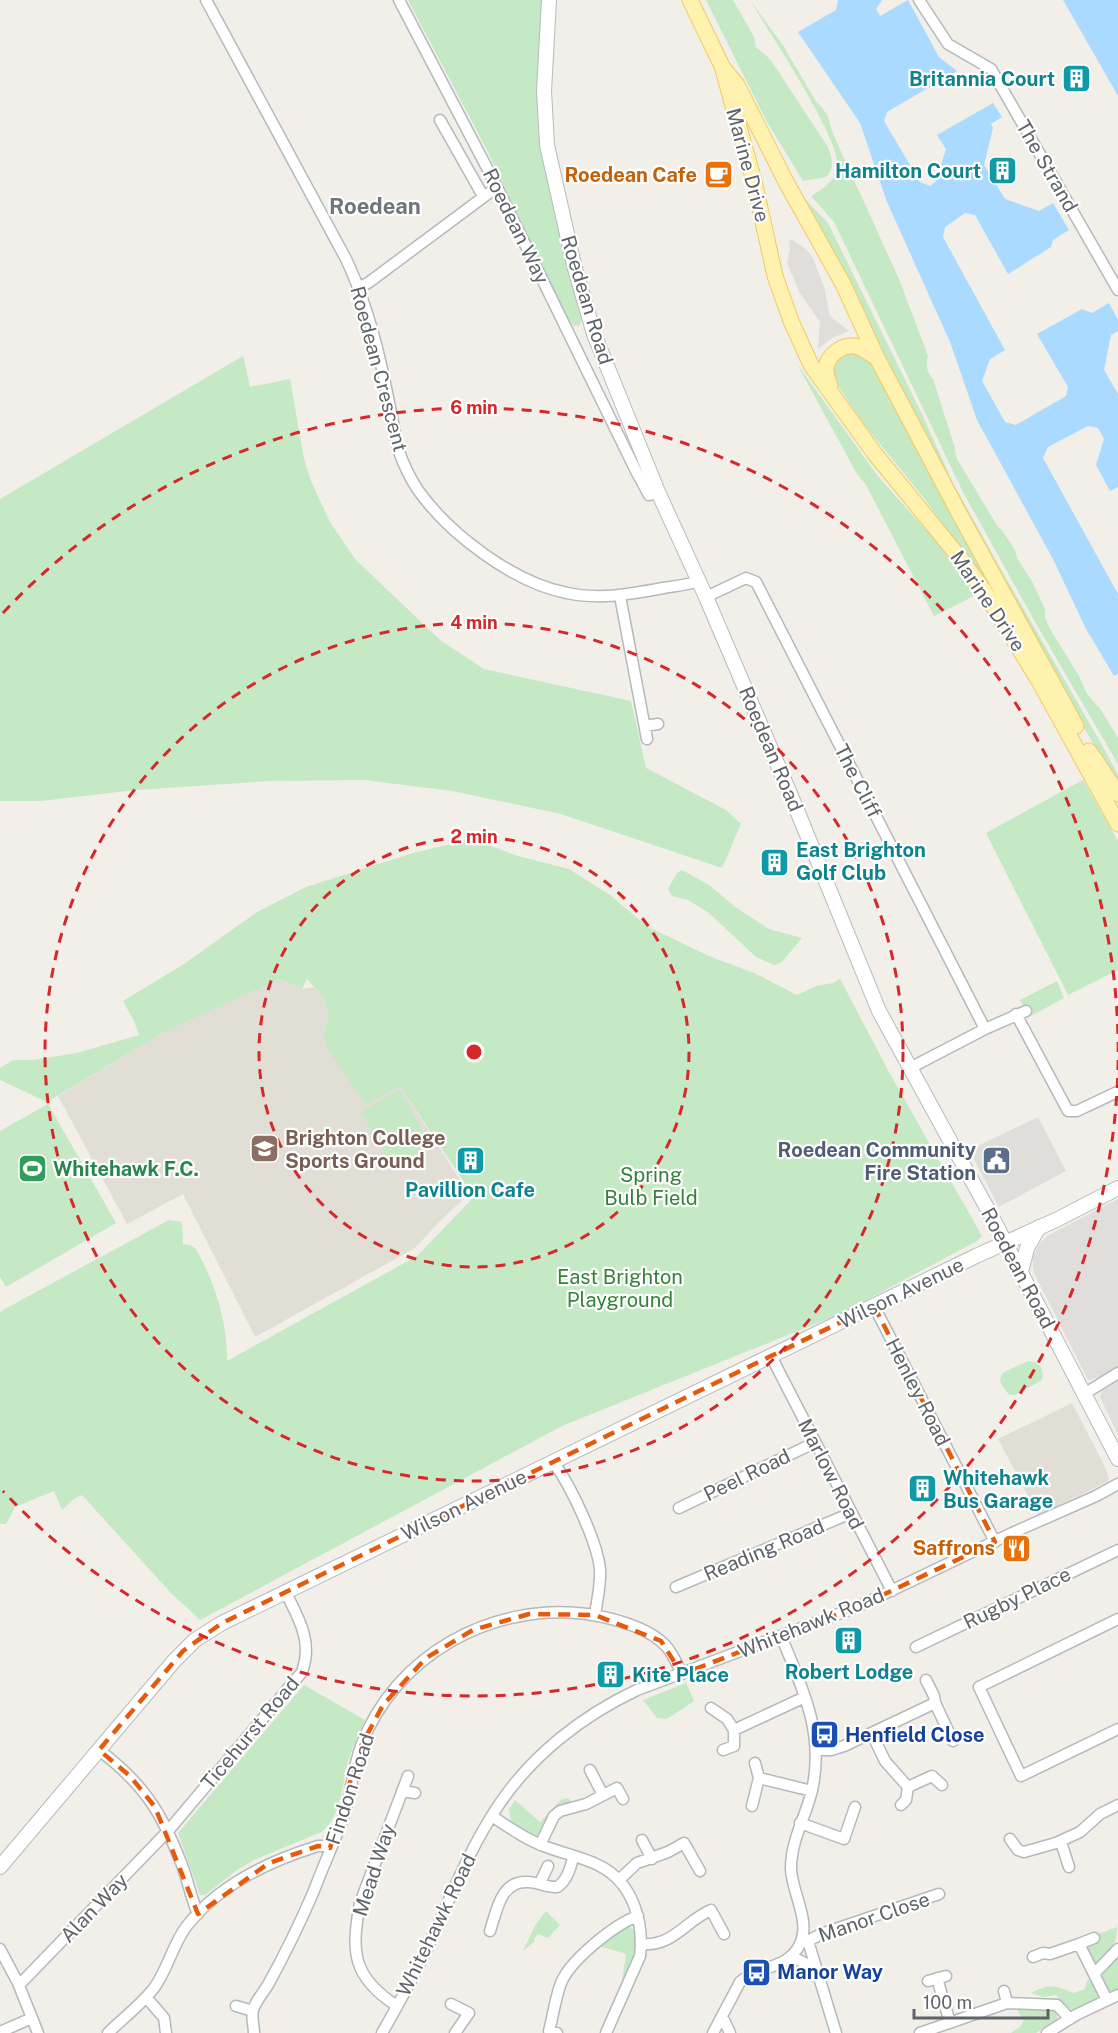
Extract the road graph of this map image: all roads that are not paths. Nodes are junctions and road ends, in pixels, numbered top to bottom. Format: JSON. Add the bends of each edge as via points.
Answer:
{"nodes":[{"id":1,"x":206,"y":0,"type":"edge"},
{"id":2,"x":399,"y":0,"type":"edge"},
{"id":3,"x":549,"y":0,"type":"edge"},
{"id":4,"x":690,"y":0,"type":"edge"},
{"id":5,"x":919,"y":0,"type":"edge"},
{"id":6,"x":722,"y":66,"type":"junction"},
{"id":7,"x":440,"y":120,"type":"dead end"},
{"id":8,"x":497,"y":187,"type":"junction"},
{"id":9,"x":483,"y":196,"type":"junction"},
{"id":10,"x":359,"y":287,"type":"junction"},
{"id":11,"x":1118,"y":290,"type":"edge"},
{"id":12,"x":877,"y":358,"type":"junction"},
{"id":13,"x":832,"y":395,"type":"junction"},
{"id":14,"x":634,"y":452,"type":"junction"},
{"id":15,"x":699,"y":581,"type":"junction"},
{"id":16,"x":620,"y":596,"type":"junction"},
{"id":17,"x":706,"y":597,"type":"junction"},
{"id":18,"x":658,"y":724,"type":"dead end"},
{"id":19,"x":645,"y":726,"type":"junction"},
{"id":20,"x":647,"y":739,"type":"dead end"},
{"id":21,"x":1089,"y":751,"type":"junction"},
{"id":22,"x":1118,"y":794,"type":"edge"},
{"id":23,"x":1118,"y":806,"type":"edge"},
{"id":24,"x":1118,"y":824,"type":"edge"},
{"id":25,"x":986,"y":1029,"type":"junction"},
{"id":26,"x":910,"y":1068,"type":"junction"},
{"id":27,"x":1117,"y":1092,"type":"edge"},
{"id":28,"x":1117,"y":1188,"type":"edge"},
{"id":29,"x":1039,"y":1227,"type":"junction"},
{"id":30,"x":1004,"y":1243,"type":"junction"},
{"id":31,"x":1021,"y":1272,"type":"junction"},
{"id":32,"x":874,"y":1306,"type":"junction"},
{"id":33,"x":771,"y":1356,"type":"junction"},
{"id":34,"x":1118,"y":1373,"type":"edge"},
{"id":35,"x":1084,"y":1394,"type":"junction"},
{"id":36,"x":814,"y":1443,"type":"junction"},
{"id":37,"x":1118,"y":1459,"type":"edge"},
{"id":38,"x":553,"y":1462,"type":"junction"},
{"id":39,"x":1118,"y":1484,"type":"edge"},
{"id":40,"x":679,"y":1508,"type":"dead end"},
{"id":41,"x":851,"y":1513,"type":"junction"},
{"id":42,"x":995,"y":1542,"type":"junction"},
{"id":43,"x":1118,"y":1550,"type":"edge"},
{"id":44,"x":676,"y":1587,"type":"dead end"},
{"id":45,"x":892,"y":1591,"type":"junction"},
{"id":46,"x":286,"y":1593,"type":"junction"},
{"id":47,"x":595,"y":1615,"type":"junction"},
{"id":48,"x":1118,"y":1619,"type":"edge"},
{"id":49,"x":781,"y":1636,"type":"junction"},
{"id":50,"x":916,"y":1647,"type":"dead end"},
{"id":51,"x":682,"y":1674,"type":"junction"},
{"id":52,"x":926,"y":1680,"type":"dead end"},
{"id":53,"x":805,"y":1697,"type":"junction"},
{"id":54,"x":935,"y":1703,"type":"junction"},
{"id":55,"x":711,"y":1708,"type":"dead end"},
{"id":56,"x":1118,"y":1729,"type":"edge"},
{"id":57,"x":734,"y":1730,"type":"junction"},
{"id":58,"x":872,"y":1734,"type":"junction"},
{"id":59,"x":953,"y":1741,"type":"dead end"},
{"id":60,"x":99,"y":1750,"type":"junction"},
{"id":61,"x":723,"y":1750,"type":"dead end"},
{"id":62,"x":817,"y":1750,"type":"junction"},
{"id":63,"x":755,"y":1763,"type":"dead end"},
{"id":64,"x":940,"y":1767,"type":"dead end"},
{"id":65,"x":590,"y":1770,"type":"dead end"},
{"id":66,"x":408,"y":1776,"type":"dead end"},
{"id":67,"x":932,"y":1776,"type":"junction"},
{"id":68,"x":759,"y":1778,"type":"junction"},
{"id":69,"x":942,"y":1785,"type":"dead end"},
{"id":70,"x":908,"y":1787,"type":"junction"},
{"id":71,"x":402,"y":1791,"type":"junction"},
{"id":72,"x":812,"y":1791,"type":"junction"},
{"id":73,"x":415,"y":1793,"type":"dead end"},
{"id":74,"x":603,"y":1796,"type":"junction"},
{"id":75,"x":623,"y":1799,"type":"dead end"},
{"id":76,"x":901,"y":1805,"type":"dead end"},
{"id":77,"x":1118,"y":1805,"type":"edge"},
{"id":78,"x":752,"y":1806,"type":"dead end"},
{"id":79,"x":855,"y":1807,"type":"dead end"},
{"id":80,"x":492,"y":1816,"type":"junction"},
{"id":81,"x":800,"y":1823,"type":"junction"},
{"id":82,"x":168,"y":1831,"type":"junction"},
{"id":83,"x":1010,"y":1839,"type":"dead end"},
{"id":84,"x":642,"y":1840,"type":"dead end"},
{"id":85,"x":1061,"y":1842,"type":"junction"},
{"id":86,"x":540,"y":1845,"type":"junction"},
{"id":87,"x":330,"y":1848,"type":"junction"},
{"id":88,"x":573,"y":1857,"type":"junction"},
{"id":89,"x":652,"y":1859,"type":"junction"},
{"id":90,"x":548,"y":1866,"type":"dead end"},
{"id":91,"x":0,"y":1867,"type":"edge"},
{"id":92,"x":1069,"y":1867,"type":"dead end"},
{"id":93,"x":700,"y":1871,"type":"dead end"},
{"id":94,"x":619,"y":1880,"type":"junction"},
{"id":95,"x":540,"y":1883,"type":"junction"},
{"id":96,"x":939,"y":1894,"type":"dead end"},
{"id":97,"x":198,"y":1914,"type":"junction"},
{"id":98,"x":638,"y":1916,"type":"junction"},
{"id":99,"x":490,"y":1931,"type":"dead end"},
{"id":100,"x":724,"y":1934,"type":"dead end"},
{"id":101,"x":1094,"y":1938,"type":"dead end"},
{"id":102,"x":805,"y":1940,"type":"junction"},
{"id":103,"x":641,"y":1944,"type":"junction"},
{"id":104,"x":1079,"y":1944,"type":"junction"},
{"id":105,"x":0,"y":1949,"type":"edge"},
{"id":106,"x":1118,"y":1949,"type":"edge"},
{"id":107,"x":792,"y":1956,"type":"junction"},
{"id":108,"x":1033,"y":1957,"type":"dead end"},
{"id":109,"x":817,"y":1972,"type":"junction"},
{"id":110,"x":1094,"y":1974,"type":"junction"},
{"id":111,"x":937,"y":1978,"type":"dead end"},
{"id":112,"x":18,"y":1983,"type":"junction"},
{"id":113,"x":1004,"y":1991,"type":"dead end"},
{"id":114,"x":1118,"y":1995,"type":"edge"},
{"id":115,"x":146,"y":1997,"type":"junction"},
{"id":116,"x":1107,"y":2000,"type":"junction"},
{"id":117,"x":1007,"y":2003,"type":"junction"},
{"id":118,"x":451,"y":2004,"type":"dead end"},
{"id":119,"x":236,"y":2006,"type":"dead end"},
{"id":120,"x":397,"y":2006,"type":"junction"},
{"id":121,"x":253,"y":2011,"type":"junction"},
{"id":122,"x":722,"y":2016,"type":"junction"},
{"id":123,"x":32,"y":2018,"type":"junction"},
{"id":124,"x":1070,"y":2019,"type":"junction"},
{"id":125,"x":950,"y":2023,"type":"junction"},
{"id":126,"x":0,"y":2032,"type":"edge"},
{"id":127,"x":38,"y":2033,"type":"edge"},
{"id":128,"x":108,"y":2033,"type":"edge"},
{"id":129,"x":166,"y":2033,"type":"edge"},
{"id":130,"x":254,"y":2033,"type":"edge"},
{"id":131,"x":382,"y":2033,"type":"edge"},
{"id":132,"x":455,"y":2033,"type":"edge"},
{"id":133,"x":557,"y":2033,"type":"edge"},
{"id":134,"x":606,"y":2033,"type":"edge"},
{"id":135,"x":713,"y":2033,"type":"edge"},
{"id":136,"x":730,"y":2033,"type":"edge"},
{"id":137,"x":836,"y":2033,"type":"edge"},
{"id":138,"x":920,"y":2033,"type":"edge"},
{"id":139,"x":1047,"y":2033,"type":"edge"}],
"edges":[{"from":1,"to":10,"type":"street","name":"Roedean Crescent"},
{"from":2,"to":8,"type":"street","name":"Roedean Way"},
{"from":3,"to":14,"type":"main road","name":"Roedean Road","via":[[544,92],[553,177],[583,300]]},
{"from":4,"to":6,"type":"main road","name":"Marine Drive"},
{"from":5,"to":11,"type":"street","name":"The Strand","via":[[948,44],[991,69]]},
{"from":6,"to":12,"type":"main road","name":"Marine Drive","via":[[737,85],[843,284]]},
{"from":6,"to":13,"type":"main road","name":"Marine Drive","via":[[775,276],[811,365]]},
{"from":7,"to":9,"type":"street"},
{"from":8,"to":9,"type":"street"},
{"from":8,"to":14,"type":"street","name":"Roedean Way"},
{"from":9,"to":10,"type":"street"},
{"from":10,"to":16,"type":"street","name":"Roedean Crescent","via":[[398,449],[424,498],[466,539],[523,577],[564,593]]},
{"from":12,"to":13,"type":"main road","name":"Marine Drive","via":[[854,346],[835,352],[826,365]]},
{"from":12,"to":21,"type":"main road","name":"Marine Drive"},
{"from":13,"to":24,"type":"main road","name":"Marine Drive","via":[[984,591]]},
{"from":14,"to":15,"type":"main road","name":"Roedean Road","via":[[658,492]]},
{"from":15,"to":16,"type":"street","name":"Roedean Crescent"},
{"from":15,"to":17,"type":"main road","name":"Roedean Road"},
{"from":16,"to":19,"type":"street"},
{"from":17,"to":25,"type":"street","name":"The Cliff","via":[[746,578],[756,582]]},
{"from":17,"to":26,"type":"main road","name":"Roedean Road","via":[[879,1011]]},
{"from":18,"to":19,"type":"street"},
{"from":19,"to":20,"type":"street"},
{"from":21,"to":22,"type":"main road"},
{"from":21,"to":23,"type":"main road","name":"Marine Drive"},
{"from":25,"to":26,"type":"street"},
{"from":25,"to":27,"type":"street","via":[[1021,1012],[1068,1111],[1077,1112]]},
{"from":26,"to":30,"type":"main road","name":"Roedean Road"},
{"from":28,"to":29,"type":"main road","name":"Wilson Avenue"},
{"from":29,"to":30,"type":"main road","name":"Wilson Avenue"},
{"from":29,"to":31,"type":"main road"},
{"from":30,"to":31,"type":"main road","name":"Roedean Road"},
{"from":30,"to":32,"type":"main road","name":"Wilson Avenue"},
{"from":31,"to":35,"type":"main road","name":"Roedean Road"},
{"from":32,"to":33,"type":"main road","name":"Wilson Avenue"},
{"from":32,"to":42,"type":"street","name":"Henley Road"},
{"from":33,"to":36,"type":"street","name":"Marlow Road"},
{"from":33,"to":38,"type":"main road","name":"Wilson Avenue"},
{"from":34,"to":35,"type":"street"},
{"from":35,"to":37,"type":"main road","name":"Roedean Road"},
{"from":36,"to":40,"type":"street","name":"Peel Road"},
{"from":36,"to":41,"type":"street","name":"Marlow Road"},
{"from":38,"to":46,"type":"main road","name":"Wilson Avenue"},
{"from":38,"to":47,"type":"street","via":[[581,1513],[598,1556],[600,1577]]},
{"from":39,"to":42,"type":"street","name":"Whitehawk Road"},
{"from":41,"to":44,"type":"street","name":"Reading Road"},
{"from":41,"to":45,"type":"street","name":"Marlow Road"},
{"from":42,"to":45,"type":"street","name":"Whitehawk Road"},
{"from":43,"to":50,"type":"street","name":"Rugby Place"},
{"from":45,"to":49,"type":"street","name":"Whitehawk Road"},
{"from":46,"to":60,"type":"main road","name":"Wilson Avenue","via":[[195,1640]]},
{"from":46,"to":82,"type":"street","name":"Ticehurst Road","via":[[305,1634],[302,1672]]},
{"from":47,"to":51,"type":"street","name":"Findon Road","via":[[635,1627],[661,1641]]},
{"from":47,"to":87,"type":"street","name":"Findon Road","via":[[543,1613],[500,1620],[461,1636],[421,1663],[395,1689],[372,1723],[343,1820]]},
{"from":48,"to":56,"type":"street","via":[[979,1687],[1021,1776]]},
{"from":49,"to":51,"type":"street","name":"Whitehawk Road"},
{"from":49,"to":53,"type":"street"},
{"from":51,"to":80,"type":"street","name":"Whitehawk Road","via":[[623,1697],[574,1727],[521,1777]]},
{"from":52,"to":54,"type":"street"},
{"from":53,"to":57,"type":"street"},
{"from":53,"to":62,"type":"street"},
{"from":54,"to":58,"type":"street"},
{"from":54,"to":59,"type":"street"},
{"from":55,"to":57,"type":"street","via":[[727,1719]]},
{"from":57,"to":61,"type":"street","via":[[735,1745]]},
{"from":58,"to":62,"type":"street","via":[[831,1750]]},
{"from":58,"to":70,"type":"street","via":[[885,1761]]},
{"from":60,"to":82,"type":"street","via":[[142,1789]]},
{"from":60,"to":91,"type":"main road","name":"Wilson Avenue"},
{"from":62,"to":72,"type":"street"},
{"from":63,"to":68,"type":"street"},
{"from":64,"to":67,"type":"street"},
{"from":65,"to":74,"type":"street"},
{"from":66,"to":71,"type":"street","name":"Mead Way"},
{"from":67,"to":69,"type":"street"},
{"from":67,"to":70,"type":"street"},
{"from":68,"to":72,"type":"street"},
{"from":68,"to":78,"type":"street"},
{"from":70,"to":76,"type":"street"},
{"from":71,"to":73,"type":"street"},
{"from":71,"to":120,"type":"street","name":"Mead Way","via":[[360,1903],[356,1948],[361,1971]]},
{"from":72,"to":81,"type":"street"},
{"from":74,"to":75,"type":"street","via":[[617,1788]]},
{"from":74,"to":86,"type":"street","via":[[560,1810]]},
{"from":77,"to":85,"type":"street"},
{"from":79,"to":81,"type":"street","via":[[844,1839]]},
{"from":80,"to":86,"type":"street"},
{"from":80,"to":120,"type":"street","name":"Whitehawk Road"},
{"from":81,"to":102,"type":"street","via":[[791,1870]]},
{"from":82,"to":97,"type":"street"},
{"from":82,"to":112,"type":"street","name":"Alan Way"},
{"from":83,"to":85,"type":"street","via":[[1016,1853]]},
{"from":84,"to":89,"type":"street"},
{"from":85,"to":92,"type":"street"},
{"from":86,"to":88,"type":"street"},
{"from":87,"to":97,"type":"street","via":[[318,1846],[269,1863]]},
{"from":87,"to":121,"type":"street","name":"Findon Road","via":[[307,1904]]},
{"from":88,"to":94,"type":"street","via":[[597,1865]]},
{"from":88,"to":95,"type":"street","via":[[561,1884],[553,1887]]},
{"from":89,"to":93,"type":"street","via":[[684,1843]]},
{"from":89,"to":94,"type":"street","via":[[634,1865]]},
{"from":90,"to":95,"type":"street"},
{"from":94,"to":98,"type":"street"},
{"from":95,"to":99,"type":"street","via":[[511,1885],[501,1897]]},
{"from":96,"to":102,"type":"street","name":"Manor Close"},
{"from":97,"to":115,"type":"street","via":[[179,1938],[164,1973]]},
{"from":98,"to":103,"type":"street"},
{"from":98,"to":133,"type":"street","via":[[610,1930],[565,1975],[549,2031]]},
{"from":100,"to":103,"type":"street","via":[[711,1910],[670,1939]]},
{"from":101,"to":104,"type":"street"},
{"from":102,"to":107,"type":"street"},
{"from":102,"to":109,"type":"street"},
{"from":103,"to":134,"type":"street","via":[[636,1967]]},
{"from":104,"to":108,"type":"street"},
{"from":104,"to":110,"type":"street"},
{"from":105,"to":112,"type":"street"},
{"from":106,"to":110,"type":"street"},
{"from":107,"to":109,"type":"street"},
{"from":107,"to":122,"type":"street","via":[[742,1980]]},
{"from":109,"to":137,"type":"street"},
{"from":110,"to":116,"type":"street"},
{"from":111,"to":125,"type":"street"},
{"from":112,"to":123,"type":"street"},
{"from":113,"to":117,"type":"street"},
{"from":114,"to":116,"type":"street"},
{"from":115,"to":128,"type":"street"},
{"from":115,"to":129,"type":"street","via":[[164,2018]]},
{"from":116,"to":124,"type":"street"},
{"from":117,"to":124,"type":"street","via":[[1057,2005]]},
{"from":117,"to":125,"type":"street"},
{"from":118,"to":132,"type":"street","via":[[468,2013]]},
{"from":119,"to":121,"type":"street"},
{"from":120,"to":131,"type":"street","name":"Whitehawk Road"},
{"from":121,"to":130,"type":"street"},
{"from":122,"to":135,"type":"street"},
{"from":122,"to":136,"type":"street"},
{"from":123,"to":126,"type":"street"},
{"from":123,"to":127,"type":"street"},
{"from":124,"to":139,"type":"street"},
{"from":125,"to":138,"type":"street"}]}
